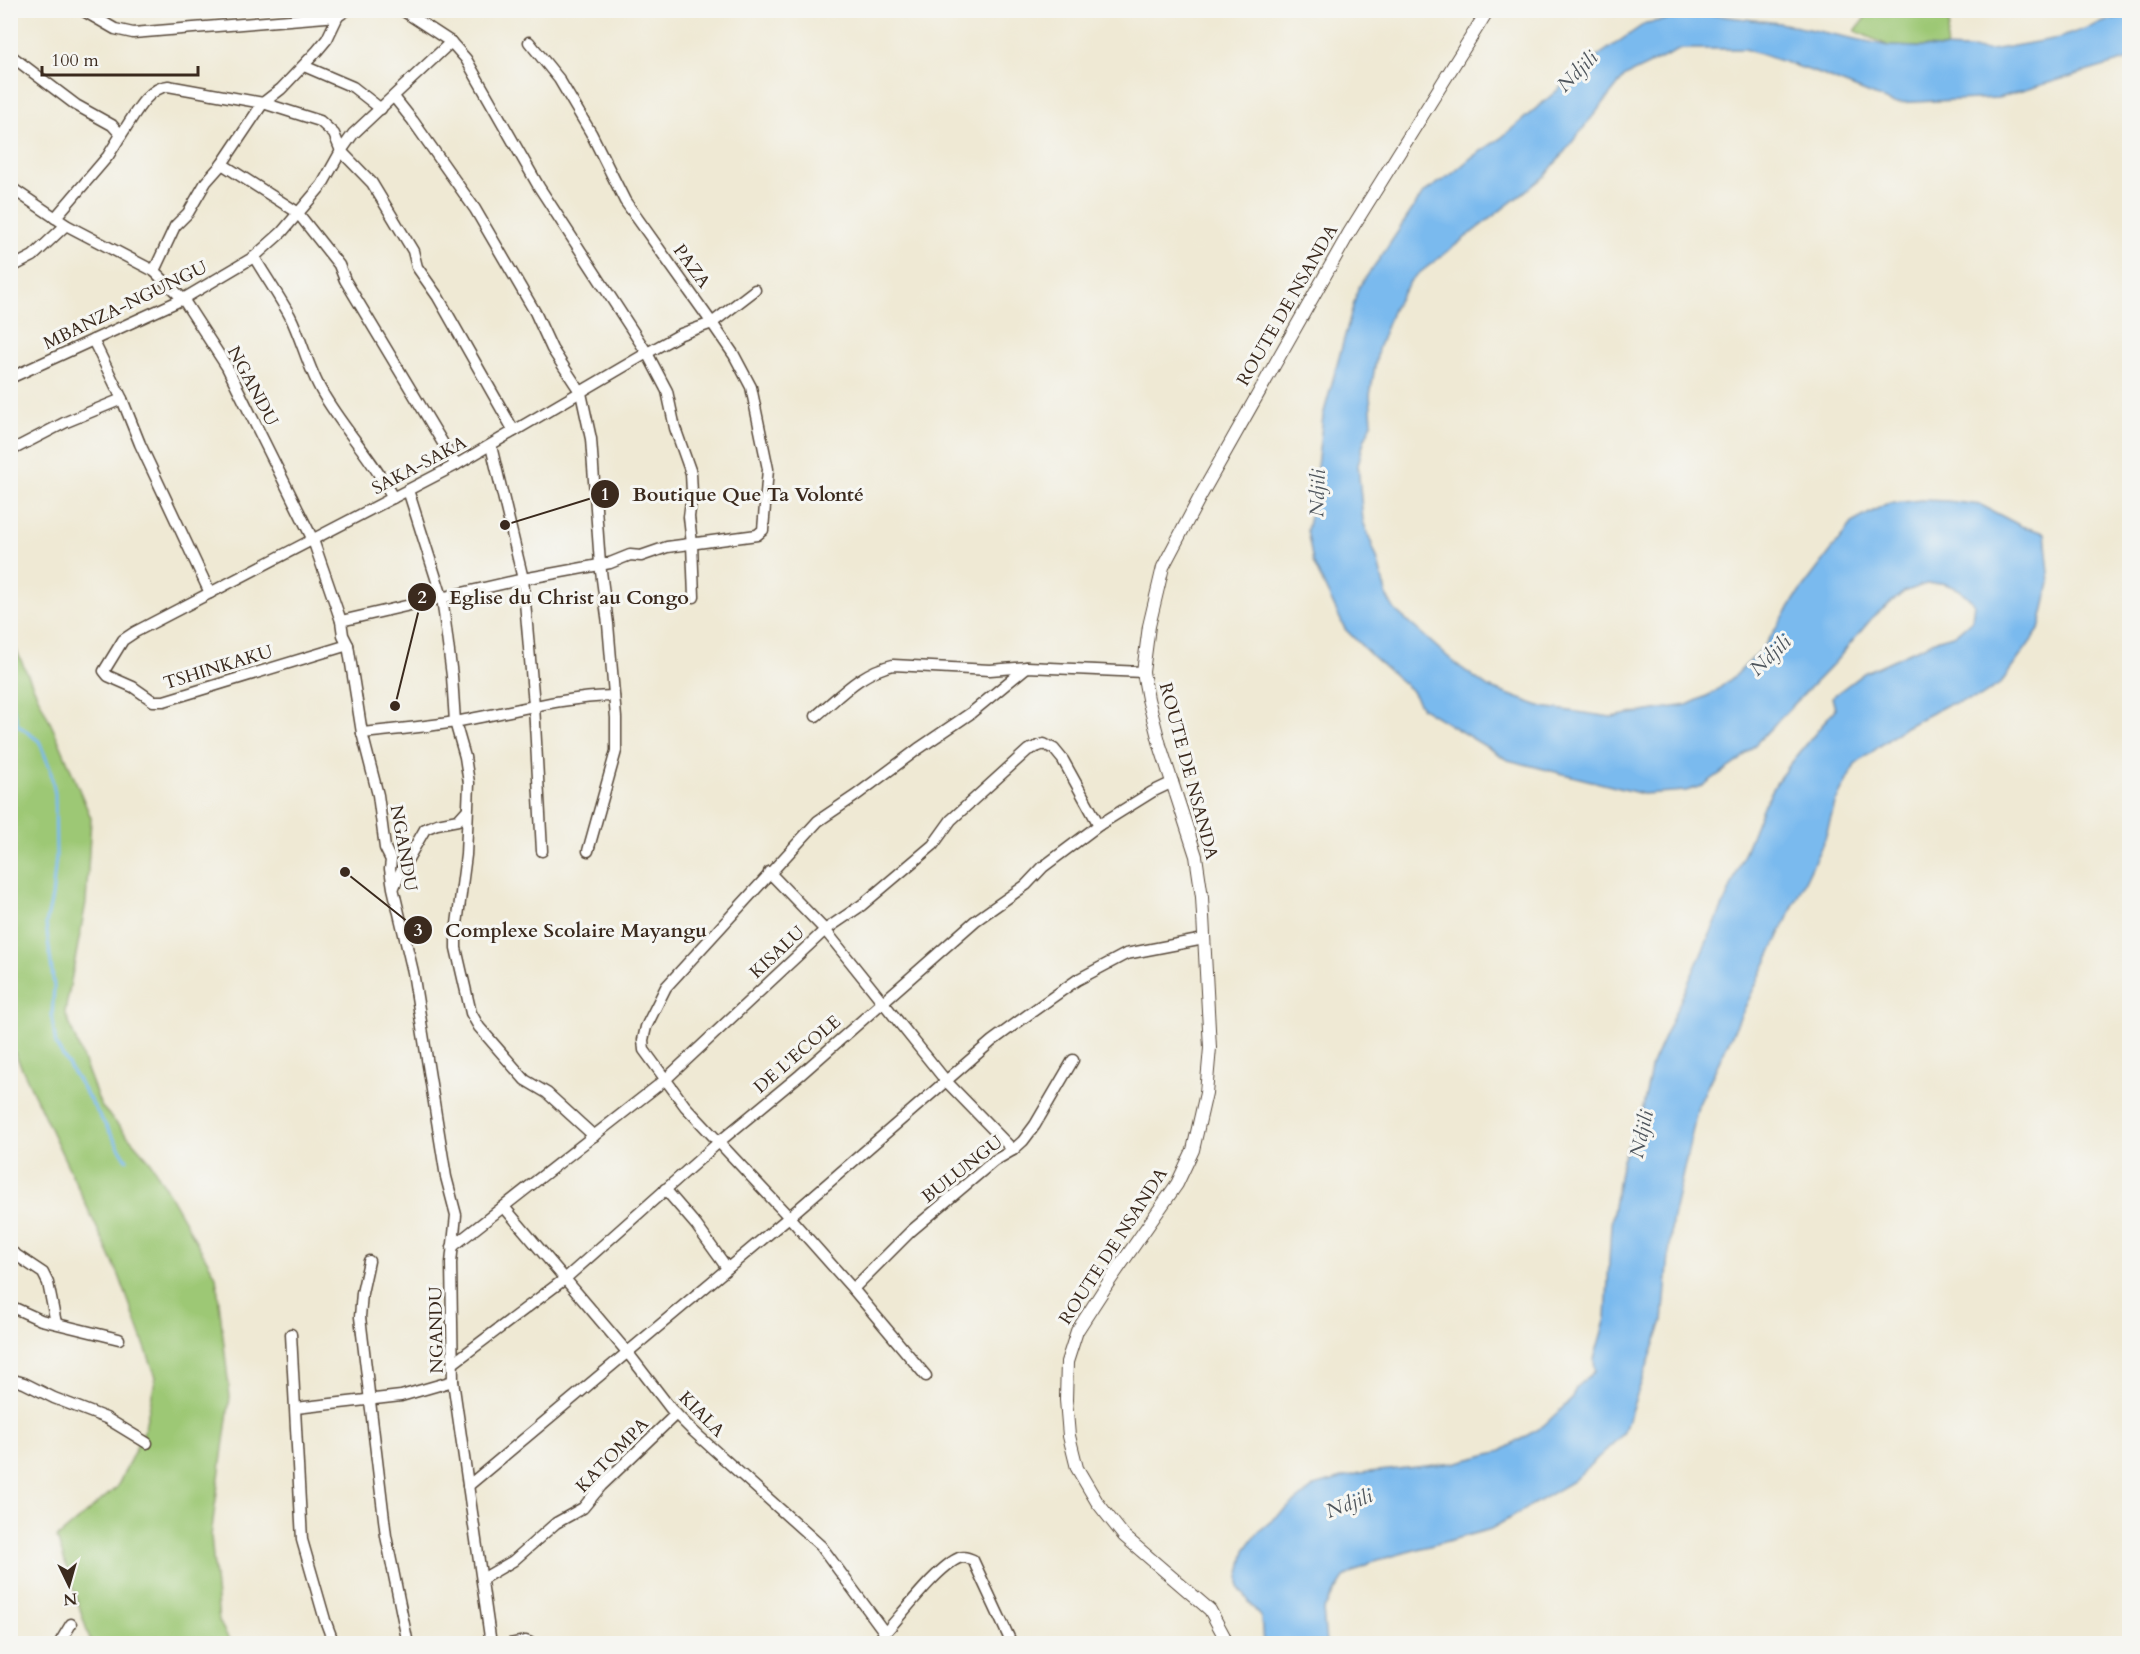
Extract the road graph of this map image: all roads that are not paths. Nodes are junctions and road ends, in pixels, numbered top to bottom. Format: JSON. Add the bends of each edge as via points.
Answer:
{"nodes":[{"id":1,"x":82,"y":10,"type":"edge"},
{"id":2,"x":402,"y":10,"type":"edge"},
{"id":3,"x":1488,"y":10,"type":"edge"},
{"id":4,"x":342,"y":13,"type":"edge"},
{"id":5,"x":451,"y":42,"type":"junction"},
{"id":6,"x":529,"y":42,"type":"dead end"},
{"id":7,"x":11,"y":56,"type":"edge"},
{"id":8,"x":304,"y":66,"type":"junction"},
{"id":9,"x":394,"y":97,"type":"junction"},
{"id":10,"x":263,"y":103,"type":"junction"},
{"id":11,"x":381,"y":109,"type":"junction"},
{"id":12,"x":121,"y":135,"type":"junction"},
{"id":13,"x":341,"y":151,"type":"junction"},
{"id":14,"x":222,"y":164,"type":"junction"},
{"id":15,"x":10,"y":188,"type":"edge"},
{"id":16,"x":297,"y":212,"type":"junction"},
{"id":17,"x":55,"y":218,"type":"junction"},
{"id":18,"x":66,"y":225,"type":"junction"},
{"id":19,"x":254,"y":257,"type":"junction"},
{"id":20,"x":10,"y":268,"type":"edge"},
{"id":21,"x":154,"y":271,"type":"junction"},
{"id":22,"x":755,"y":290,"type":"dead end"},
{"id":23,"x":183,"y":299,"type":"junction"},
{"id":24,"x":712,"y":322,"type":"junction"},
{"id":25,"x":93,"y":340,"type":"junction"},
{"id":26,"x":647,"y":353,"type":"junction"},
{"id":27,"x":10,"y":378,"type":"edge"},
{"id":28,"x":581,"y":393,"type":"junction"},
{"id":29,"x":122,"y":399,"type":"junction"},
{"id":30,"x":514,"y":431,"type":"junction"},
{"id":31,"x":490,"y":446,"type":"junction"},
{"id":32,"x":10,"y":452,"type":"edge"},
{"id":33,"x":456,"y":465,"type":"junction"},
{"id":34,"x":408,"y":490,"type":"junction"},
{"id":35,"x":393,"y":498,"type":"junction"},
{"id":36,"x":313,"y":540,"type":"junction"},
{"id":37,"x":692,"y":544,"type":"junction"},
{"id":38,"x":600,"y":564,"type":"junction"},
{"id":39,"x":523,"y":579,"type":"junction"},
{"id":40,"x":210,"y":593,"type":"junction"},
{"id":41,"x":442,"y":597,"type":"junction"},
{"id":42,"x":694,"y":597,"type":"dead end"},
{"id":43,"x":341,"y":621,"type":"junction"},
{"id":44,"x":348,"y":645,"type":"junction"},
{"id":45,"x":1028,"y":668,"type":"junction"},
{"id":46,"x":104,"y":671,"type":"joint"},
{"id":47,"x":1143,"y":672,"type":"junction"},
{"id":48,"x":615,"y":696,"type":"junction"},
{"id":49,"x":534,"y":705,"type":"junction"},
{"id":50,"x":816,"y":716,"type":"dead end"},
{"id":51,"x":455,"y":722,"type":"junction"},
{"id":52,"x":363,"y":734,"type":"junction"},
{"id":53,"x":1173,"y":782,"type":"junction"},
{"id":54,"x":467,"y":810,"type":"junction"},
{"id":55,"x":1099,"y":825,"type":"junction"},
{"id":56,"x":542,"y":851,"type":"dead end"},
{"id":57,"x":588,"y":851,"type":"dead end"},
{"id":58,"x":769,"y":872,"type":"junction"},
{"id":59,"x":393,"y":888,"type":"junction"},
{"id":60,"x":825,"y":930,"type":"junction"},
{"id":61,"x":1204,"y":939,"type":"junction"},
{"id":62,"x":881,"y":1002,"type":"junction"},
{"id":63,"x":1073,"y":1060,"type":"dead end"},
{"id":64,"x":665,"y":1080,"type":"junction"},
{"id":65,"x":946,"y":1081,"type":"junction"},
{"id":66,"x":594,"y":1136,"type":"junction"},
{"id":67,"x":718,"y":1142,"type":"junction"},
{"id":68,"x":1013,"y":1150,"type":"junction"},
{"id":69,"x":665,"y":1189,"type":"junction"},
{"id":70,"x":504,"y":1207,"type":"junction"},
{"id":71,"x":789,"y":1217,"type":"junction"},
{"id":72,"x":452,"y":1247,"type":"junction"},
{"id":73,"x":10,"y":1251,"type":"edge"},
{"id":74,"x":369,"y":1261,"type":"dead end"},
{"id":75,"x":728,"y":1268,"type":"junction"},
{"id":76,"x":566,"y":1278,"type":"junction"},
{"id":77,"x":853,"y":1289,"type":"junction"},
{"id":78,"x":10,"y":1306,"type":"edge"},
{"id":79,"x":56,"y":1323,"type":"junction"},
{"id":80,"x":291,"y":1334,"type":"dead end"},
{"id":81,"x":119,"y":1339,"type":"dead end"},
{"id":82,"x":628,"y":1353,"type":"junction"},
{"id":83,"x":452,"y":1364,"type":"junction"},
{"id":84,"x":926,"y":1376,"type":"dead end"},
{"id":85,"x":10,"y":1379,"type":"edge"},
{"id":86,"x":453,"y":1381,"type":"junction"},
{"id":87,"x":369,"y":1400,"type":"junction"},
{"id":88,"x":296,"y":1408,"type":"junction"},
{"id":89,"x":676,"y":1413,"type":"junction"},
{"id":90,"x":147,"y":1443,"type":"dead end"},
{"id":91,"x":468,"y":1486,"type":"junction"},
{"id":92,"x":482,"y":1579,"type":"junction"},
{"id":93,"x":71,"y":1624,"type":"dead end"},
{"id":94,"x":885,"y":1633,"type":"junction"},
{"id":95,"x":59,"y":1644,"type":"edge"},
{"id":96,"x":334,"y":1644,"type":"edge"},
{"id":97,"x":408,"y":1644,"type":"edge"},
{"id":98,"x":491,"y":1644,"type":"edge"},
{"id":99,"x":510,"y":1644,"type":"edge"},
{"id":100,"x":534,"y":1644,"type":"edge"},
{"id":101,"x":875,"y":1644,"type":"edge"},
{"id":102,"x":1012,"y":1644,"type":"edge"},
{"id":103,"x":1225,"y":1644,"type":"edge"}],
"edges":[{"from":1,"to":4,"type":"street","via":[[115,29],[133,33]]},
{"from":2,"to":5,"type":"street"},
{"from":3,"to":47,"type":"street","name":"ROUTE DE NSANDA","via":[[1349,233],[1163,567]]},
{"from":4,"to":8,"type":"street"},
{"from":5,"to":9,"type":"street","name":"MBANZA-NGUNGU"},
{"from":5,"to":26,"type":"street","via":[[466,59],[538,187]]},
{"from":6,"to":24,"type":"street","name":"PAZA","via":[[559,79],[625,201]]},
{"from":7,"to":12,"type":"street"},
{"from":8,"to":10,"type":"street"},
{"from":8,"to":11,"type":"street","via":[[353,87]]},
{"from":9,"to":11,"type":"street","name":"MBANZA-NGUNGU"},
{"from":9,"to":28,"type":"street","via":[[475,209],[552,349]]},
{"from":10,"to":12,"type":"street","via":[[159,87]]},
{"from":10,"to":13,"type":"street","via":[[320,121],[334,134]]},
{"from":10,"to":14,"type":"street"},
{"from":11,"to":13,"type":"street","name":"MBANZA-NGUNGU","via":[[353,134]]},
{"from":12,"to":17,"type":"street"},
{"from":13,"to":16,"type":"street","name":"MBANZA-NGUNGU","via":[[322,185]]},
{"from":13,"to":30,"type":"street","via":[[372,183]]},
{"from":14,"to":16,"type":"street"},
{"from":14,"to":21,"type":"street","via":[[175,226]]},
{"from":15,"to":17,"type":"street","name":"NGANDU"},
{"from":16,"to":19,"type":"street","name":"MBANZA-NGUNGU"},
{"from":16,"to":33,"type":"street","via":[[339,265]]},
{"from":17,"to":18,"type":"street","name":"NGANDU"},
{"from":18,"to":20,"type":"street","via":[[33,256]]},
{"from":18,"to":21,"type":"street","name":"NGANDU"},
{"from":19,"to":23,"type":"street","name":"MBANZA-NGUNGU"},
{"from":19,"to":35,"type":"street","via":[[290,317],[321,391],[382,475]]},
{"from":21,"to":23,"type":"street","name":"NGANDU"},
{"from":22,"to":24,"type":"street","name":"SAKA-SAKA"},
{"from":23,"to":25,"type":"street","name":"MBANZA-NGUNGU"},
{"from":23,"to":36,"type":"street","name":"NGANDU","via":[[227,367]]},
{"from":24,"to":26,"type":"street","name":"SAKA-SAKA"},
{"from":24,"to":37,"type":"street","name":"PAZA","via":[[753,393],[768,469],[763,530],[757,535]]},
{"from":25,"to":27,"type":"street","name":"MBANZA-NGUNGU"},
{"from":25,"to":29,"type":"street"},
{"from":26,"to":28,"type":"street","name":"SAKA-SAKA"},
{"from":26,"to":37,"type":"street","via":[[667,391],[691,473],[688,517]]},
{"from":28,"to":30,"type":"street","name":"SAKA-SAKA"},
{"from":28,"to":38,"type":"street","via":[[591,439]]},
{"from":29,"to":32,"type":"street","via":[[66,422]]},
{"from":29,"to":40,"type":"street"},
{"from":30,"to":31,"type":"street","name":"SAKA-SAKA"},
{"from":31,"to":33,"type":"street","name":"SAKA-SAKA"},
{"from":31,"to":39,"type":"street"},
{"from":33,"to":34,"type":"street","name":"SAKA-SAKA"},
{"from":34,"to":35,"type":"street","name":"SAKA-SAKA"},
{"from":34,"to":41,"type":"street"},
{"from":35,"to":36,"type":"street","name":"SAKA-SAKA"},
{"from":36,"to":40,"type":"street","name":"SAKA-SAKA"},
{"from":36,"to":43,"type":"street","name":"NGANDU"},
{"from":37,"to":38,"type":"street"},
{"from":37,"to":42,"type":"street"},
{"from":38,"to":39,"type":"street"},
{"from":38,"to":48,"type":"street"},
{"from":39,"to":41,"type":"street"},
{"from":39,"to":49,"type":"street"},
{"from":40,"to":46,"type":"street","name":"SAKA-SAKA","via":[[123,640]]},
{"from":41,"to":43,"type":"street"},
{"from":41,"to":51,"type":"street"},
{"from":43,"to":44,"type":"street","name":"NGANDU"},
{"from":44,"to":46,"type":"street","name":"TSHINKAKU","via":[[164,702],[153,701]]},
{"from":44,"to":52,"type":"street","name":"NGANDU"},
{"from":45,"to":47,"type":"street"},
{"from":45,"to":50,"type":"street","via":[[892,665],[864,676]]},
{"from":45,"to":58,"type":"street","via":[[972,713],[818,821]]},
{"from":47,"to":53,"type":"street","name":"ROUTE DE NSANDA","via":[[1160,746]]},
{"from":48,"to":49,"type":"street"},
{"from":48,"to":57,"type":"street","via":[[616,751]]},
{"from":49,"to":51,"type":"street"},
{"from":49,"to":56,"type":"street"},
{"from":51,"to":52,"type":"street"},
{"from":51,"to":54,"type":"street","via":[[469,783]]},
{"from":52,"to":59,"type":"street","name":"NGANDU","via":[[378,795],[385,848],[391,860]]},
{"from":53,"to":55,"type":"street","name":"DE L'ECOLE"},
{"from":53,"to":61,"type":"street","name":"ROUTE DE NSANDA","via":[[1196,856]]},
{"from":54,"to":59,"type":"street","via":[[458,820],[425,829]]},
{"from":54,"to":66,"type":"street","via":[[456,948],[471,1013],[478,1027],[525,1080],[547,1093]]},
{"from":55,"to":60,"type":"street","name":"KISALU","via":[[1054,749],[1044,744],[1034,746],[951,820],[933,844],[862,905]]},
{"from":55,"to":62,"type":"street","name":"DE L'ECOLE","via":[[975,921]]},
{"from":58,"to":60,"type":"street"},
{"from":58,"to":64,"type":"street","via":[[666,987],[646,1027],[644,1050]]},
{"from":59,"to":72,"type":"street","name":"NGANDU","via":[[413,972],[446,1177],[456,1215]]},
{"from":60,"to":62,"type":"street"},
{"from":60,"to":64,"type":"street","name":"KISALU"},
{"from":61,"to":65,"type":"street","via":[[1126,954],[1077,980],[992,1041]]},
{"from":61,"to":103,"type":"street","name":"ROUTE DE NSANDA","via":[[1210,1048],[1206,1093],[1193,1150],[1177,1184],[1077,1331],[1067,1362],[1066,1400],[1077,1468],[1097,1502],[1124,1536],[1210,1610]]},
{"from":62,"to":65,"type":"street"},
{"from":62,"to":67,"type":"street","name":"DE L'ECOLE"},
{"from":63,"to":68,"type":"street","name":"BULUNGU","via":[[1035,1125]]},
{"from":64,"to":66,"type":"street","name":"KISALU"},
{"from":64,"to":67,"type":"street"},
{"from":65,"to":68,"type":"street"},
{"from":65,"to":71,"type":"street"},
{"from":66,"to":70,"type":"street","name":"KISALU"},
{"from":67,"to":69,"type":"street","name":"DE L'ECOLE"},
{"from":67,"to":71,"type":"street"},
{"from":68,"to":77,"type":"street","name":"BULUNGU","via":[[994,1161],[911,1231]]},
{"from":69,"to":75,"type":"street"},
{"from":69,"to":76,"type":"street","name":"DE L'ECOLE"},
{"from":70,"to":72,"type":"street","name":"KISALU"},
{"from":70,"to":76,"type":"street","name":"KIALA"},
{"from":71,"to":75,"type":"street"},
{"from":71,"to":77,"type":"street"},
{"from":72,"to":83,"type":"street","name":"NGANDU"},
{"from":73,"to":79,"type":"street","via":[[44,1273]]},
{"from":74,"to":87,"type":"street","via":[[360,1317]]},
{"from":75,"to":82,"type":"street"},
{"from":76,"to":82,"type":"street","name":"KIALA"},
{"from":76,"to":83,"type":"street","name":"DE L'ECOLE"},
{"from":77,"to":84,"type":"street"},
{"from":78,"to":79,"type":"street"},
{"from":79,"to":81,"type":"street"},
{"from":80,"to":88,"type":"street"},
{"from":82,"to":89,"type":"street","name":"KIALA"},
{"from":82,"to":91,"type":"street"},
{"from":83,"to":86,"type":"street","name":"NGANDU"},
{"from":85,"to":90,"type":"street","via":[[106,1418]]},
{"from":86,"to":87,"type":"street","via":[[401,1396]]},
{"from":86,"to":91,"type":"street","name":"NGANDU"},
{"from":87,"to":88,"type":"street"},
{"from":87,"to":97,"type":"street","via":[[386,1536]]},
{"from":88,"to":96,"type":"street","via":[[302,1540]]},
{"from":89,"to":92,"type":"street","name":"KATOMPA","via":[[583,1508],[556,1523],[513,1560]]},
{"from":89,"to":94,"type":"street","name":"KIALA","via":[[820,1546]]},
{"from":91,"to":92,"type":"street","name":"NGANDU"},
{"from":92,"to":98,"type":"street","name":"NGANDU"},
{"from":93,"to":95,"type":"street"},
{"from":94,"to":101,"type":"street"},
{"from":94,"to":102,"type":"street","via":[[933,1578],[957,1559],[966,1557],[973,1560]]},
{"from":99,"to":100,"type":"street"}]}
